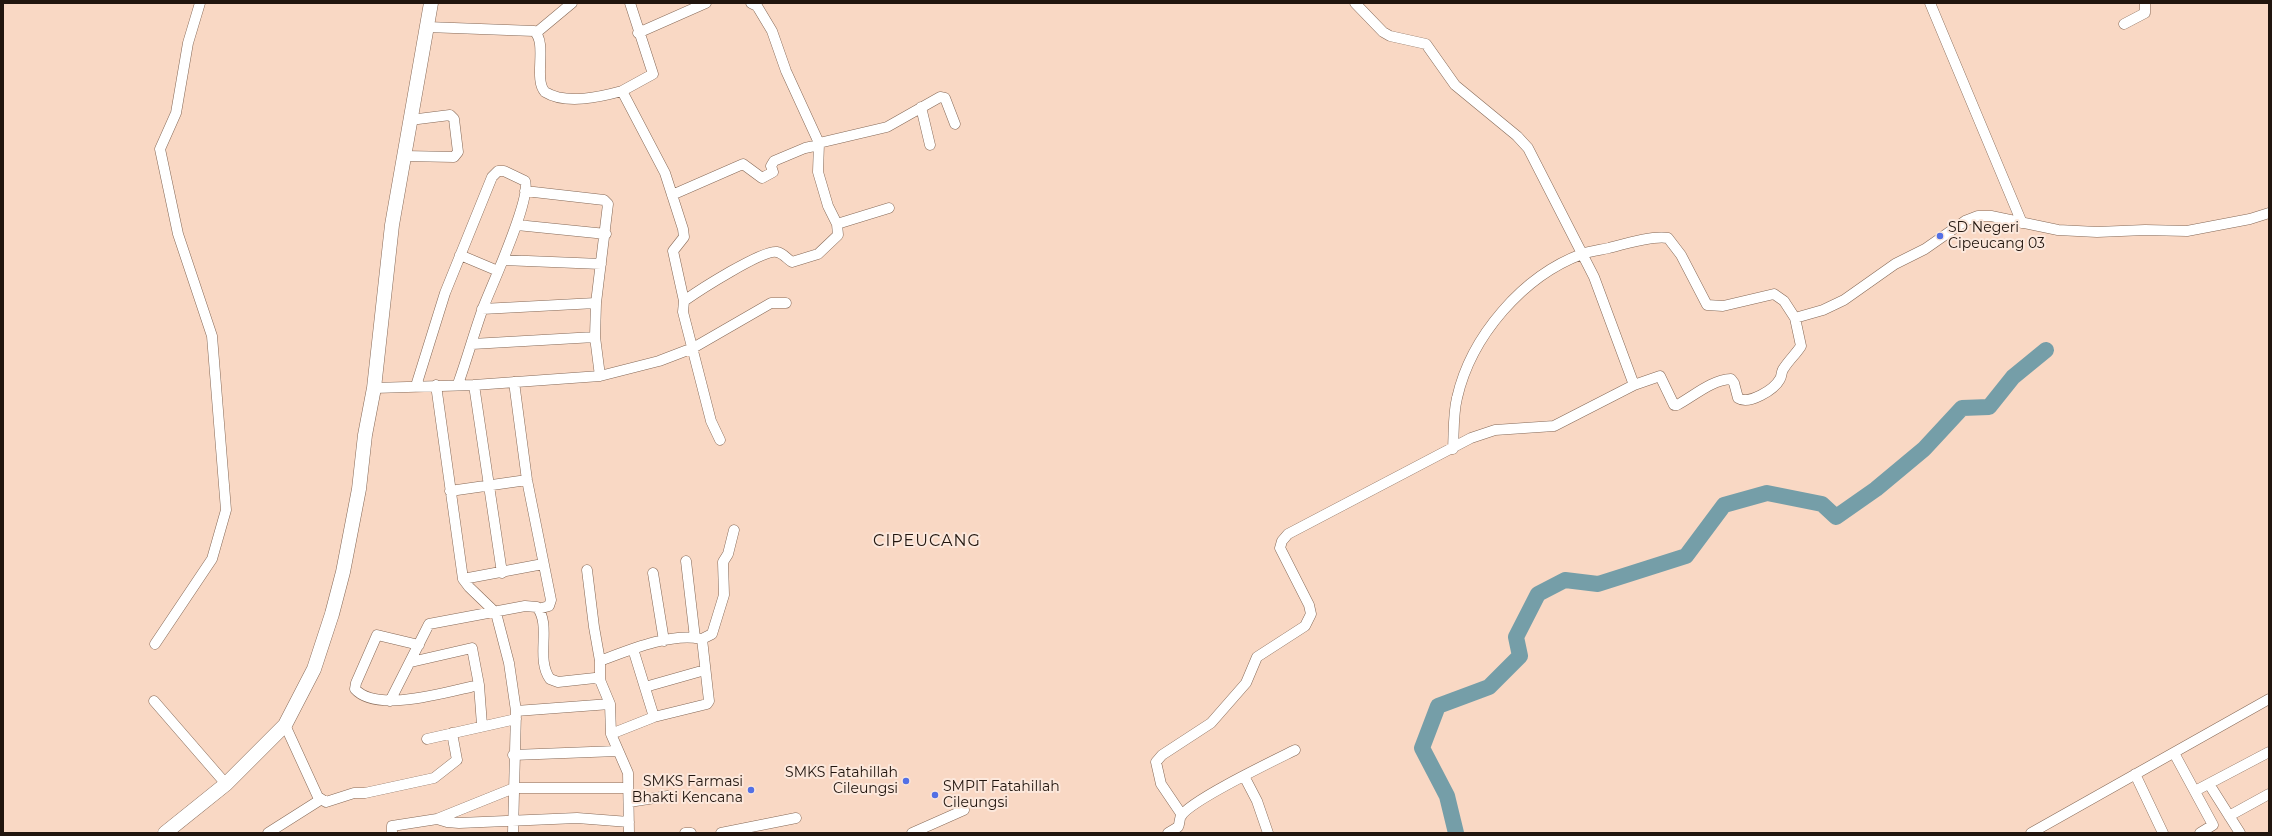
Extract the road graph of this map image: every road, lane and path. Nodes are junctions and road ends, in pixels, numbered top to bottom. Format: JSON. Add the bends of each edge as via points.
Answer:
{"nodes":[{"id":1,"x":200,"y":3,"type":"edge"},
{"id":2,"x":431,"y":3,"type":"edge"},
{"id":3,"x":572,"y":3,"type":"edge"},
{"id":4,"x":630,"y":3,"type":"edge"},
{"id":5,"x":706,"y":3,"type":"edge"},
{"id":6,"x":751,"y":3,"type":"edge"},
{"id":7,"x":1355,"y":3,"type":"edge"},
{"id":8,"x":1930,"y":3,"type":"edge"},
{"id":9,"x":2145,"y":3,"type":"edge"},
{"id":10,"x":2124,"y":24,"type":"dead end"},
{"id":11,"x":427,"y":27,"type":"junction"},
{"id":12,"x":638,"y":33,"type":"junction"},
{"id":13,"x":536,"y":34,"type":"junction"},
{"id":14,"x":622,"y":91,"type":"junction"},
{"id":15,"x":921,"y":107,"type":"junction"},
{"id":16,"x":410,"y":120,"type":"junction"},
{"id":17,"x":955,"y":124,"type":"dead end"},
{"id":18,"x":819,"y":144,"type":"junction"},
{"id":19,"x":930,"y":146,"type":"dead end"},
{"id":20,"x":405,"y":156,"type":"junction"},
{"id":21,"x":526,"y":191,"type":"junction"},
{"id":22,"x":672,"y":195,"type":"junction"},
{"id":23,"x":889,"y":208,"type":"dead end"},
{"id":24,"x":2269,"y":213,"type":"edge"},
{"id":25,"x":2022,"y":223,"type":"junction"},
{"id":26,"x":837,"y":224,"type":"junction"},
{"id":27,"x":517,"y":225,"type":"junction"},
{"id":28,"x":606,"y":234,"type":"junction"},
{"id":29,"x":1583,"y":254,"type":"junction"},
{"id":30,"x":460,"y":255,"type":"junction"},
{"id":31,"x":503,"y":260,"type":"junction"},
{"id":32,"x":601,"y":264,"type":"junction"},
{"id":33,"x":498,"y":271,"type":"junction"},
{"id":34,"x":684,"y":301,"type":"junction"},
{"id":35,"x":596,"y":303,"type":"junction"},
{"id":36,"x":786,"y":303,"type":"dead end"},
{"id":37,"x":482,"y":309,"type":"junction"},
{"id":38,"x":1795,"y":318,"type":"junction"},
{"id":39,"x":595,"y":338,"type":"junction"},
{"id":40,"x":472,"y":344,"type":"junction"},
{"id":41,"x":693,"y":348,"type":"junction"},
{"id":42,"x":600,"y":376,"type":"junction"},
{"id":43,"x":514,"y":382,"type":"junction"},
{"id":44,"x":458,"y":384,"type":"junction"},
{"id":45,"x":436,"y":385,"type":"junction"},
{"id":46,"x":474,"y":385,"type":"junction"},
{"id":47,"x":1634,"y":385,"type":"junction"},
{"id":48,"x":416,"y":386,"type":"junction"},
{"id":49,"x":374,"y":388,"type":"junction"},
{"id":50,"x":720,"y":440,"type":"dead end"},
{"id":51,"x":1453,"y":449,"type":"junction"},
{"id":52,"x":527,"y":480,"type":"junction"},
{"id":53,"x":491,"y":486,"type":"junction"},
{"id":54,"x":450,"y":491,"type":"junction"},
{"id":55,"x":734,"y":530,"type":"dead end"},
{"id":56,"x":686,"y":561,"type":"dead end"},
{"id":57,"x":543,"y":564,"type":"junction"},
{"id":58,"x":587,"y":570,"type":"dead end"},
{"id":59,"x":502,"y":573,"type":"junction"},
{"id":60,"x":653,"y":573,"type":"dead end"},
{"id":61,"x":463,"y":579,"type":"junction"},
{"id":62,"x":538,"y":609,"type":"junction"},
{"id":63,"x":496,"y":613,"type":"junction"},
{"id":64,"x":698,"y":638,"type":"junction"},
{"id":65,"x":664,"y":641,"type":"junction"},
{"id":66,"x":155,"y":644,"type":"dead end"},
{"id":67,"x":419,"y":645,"type":"junction"},
{"id":68,"x":634,"y":649,"type":"junction"},
{"id":69,"x":600,"y":661,"type":"junction"},
{"id":70,"x":411,"y":662,"type":"junction"},
{"id":71,"x":705,"y":670,"type":"junction"},
{"id":72,"x":600,"y":680,"type":"junction"},
{"id":73,"x":479,"y":685,"type":"junction"},
{"id":74,"x":645,"y":687,"type":"junction"},
{"id":75,"x":2269,"y":699,"type":"edge"},
{"id":76,"x":154,"y":701,"type":"dead end"},
{"id":77,"x":390,"y":702,"type":"junction"},
{"id":78,"x":610,"y":704,"type":"junction"},
{"id":79,"x":516,"y":715,"type":"junction"},
{"id":80,"x":654,"y":717,"type":"junction"},
{"id":81,"x":285,"y":725,"type":"junction"},
{"id":82,"x":482,"y":725,"type":"junction"},
{"id":83,"x":452,"y":733,"type":"junction"},
{"id":84,"x":611,"y":734,"type":"junction"},
{"id":85,"x":426,"y":739,"type":"dead end"},
{"id":86,"x":618,"y":750,"type":"junction"},
{"id":87,"x":1295,"y":750,"type":"dead end"},
{"id":88,"x":2269,"y":752,"type":"edge"},
{"id":89,"x":2174,"y":753,"type":"junction"},
{"id":90,"x":513,"y":754,"type":"junction"},
{"id":91,"x":2135,"y":774,"type":"junction"},
{"id":92,"x":1244,"y":776,"type":"junction"},
{"id":93,"x":226,"y":784,"type":"junction"},
{"id":94,"x":2209,"y":784,"type":"junction"},
{"id":95,"x":514,"y":788,"type":"junction"},
{"id":96,"x":628,"y":788,"type":"junction"},
{"id":97,"x":2195,"y":791,"type":"junction"},
{"id":98,"x":2269,"y":794,"type":"edge"},
{"id":99,"x":668,"y":796,"type":"dead end"},
{"id":100,"x":320,"y":800,"type":"junction"},
{"id":101,"x":629,"y":802,"type":"junction"},
{"id":102,"x":964,"y":810,"type":"dead end"},
{"id":103,"x":1182,"y":815,"type":"junction"},
{"id":104,"x":2229,"y":816,"type":"junction"},
{"id":105,"x":796,"y":818,"type":"dead end"},
{"id":106,"x":437,"y":819,"type":"junction"},
{"id":107,"x":513,"y":820,"type":"junction"},
{"id":108,"x":629,"y":822,"type":"junction"},
{"id":109,"x":2215,"y":829,"type":"edge"},
{"id":110,"x":166,"y":833,"type":"edge"},
{"id":111,"x":268,"y":833,"type":"edge"},
{"id":112,"x":392,"y":833,"type":"edge"},
{"id":113,"x":513,"y":833,"type":"edge"},
{"id":114,"x":629,"y":833,"type":"edge"},
{"id":115,"x":685,"y":833,"type":"edge"},
{"id":116,"x":691,"y":833,"type":"edge"},
{"id":117,"x":722,"y":833,"type":"edge"},
{"id":118,"x":912,"y":833,"type":"edge"},
{"id":119,"x":1168,"y":833,"type":"edge"},
{"id":120,"x":1268,"y":833,"type":"edge"},
{"id":121,"x":2030,"y":833,"type":"edge"},
{"id":122,"x":2163,"y":833,"type":"edge"},
{"id":123,"x":2200,"y":833,"type":"edge"},
{"id":124,"x":2240,"y":833,"type":"edge"}],
"edges":[{"from":1,"to":66,"type":"street","via":[[188,43],[176,113],[160,149],[178,234],[212,336],[226,510],[212,559]]},
{"from":2,"to":11,"type":"street"},
{"from":3,"to":13,"type":"street"},
{"from":4,"to":12,"type":"street"},
{"from":5,"to":12,"type":"street"},
{"from":6,"to":18,"type":"street","via":[[756,6],[772,31],[786,71]]},
{"from":7,"to":29,"type":"street","via":[[1383,32],[1426,44],[1455,85],[1523,142],[1540,169]]},
{"from":8,"to":25,"type":"street"},
{"from":9,"to":10,"type":"street","via":[[2145,13]]},
{"from":11,"to":13,"type":"street","via":[[530,31]]},
{"from":11,"to":16,"type":"street"},
{"from":12,"to":14,"type":"street","via":[[653,74]]},
{"from":13,"to":14,"type":"street","via":[[541,84],[545,92],[558,97],[574,98],[603,96]]},
{"from":14,"to":22,"type":"street","via":[[665,173]]},
{"from":15,"to":17,"type":"street","via":[[943,97]]},
{"from":15,"to":18,"type":"street","via":[[887,127]]},
{"from":15,"to":19,"type":"street"},
{"from":16,"to":20,"type":"street"},
{"from":16,"to":20,"type":"street","via":[[450,115],[454,119],[458,152],[454,157]]},
{"from":18,"to":22,"type":"street","via":[[774,161],[771,166],[773,172],[762,178],[743,164]]},
{"from":18,"to":26,"type":"street","via":[[818,172],[828,206]]},
{"from":20,"to":49,"type":"street","via":[[392,225]]},
{"from":21,"to":27,"type":"street"},
{"from":21,"to":28,"type":"street","via":[[606,201]]},
{"from":21,"to":30,"type":"street","via":[[526,183],[522,179],[504,171],[495,173]]},
{"from":22,"to":34,"type":"street","via":[[684,237],[673,252]]},
{"from":23,"to":26,"type":"street"},
{"from":24,"to":25,"type":"street","via":[[2250,219],[2182,231],[2079,232]]},
{"from":25,"to":38,"type":"street","via":[[1991,216],[1972,218],[1925,249],[1896,264],[1844,300],[1823,310]]},
{"from":26,"to":34,"type":"street","via":[[838,235],[818,254],[792,262],[781,253],[768,253],[732,271]]},
{"from":27,"to":28,"type":"street"},
{"from":27,"to":31,"type":"street"},
{"from":28,"to":32,"type":"street"},
{"from":29,"to":38,"type":"street","via":[[1628,243],[1668,238],[1681,255],[1707,305],[1723,306],[1774,294],[1784,301]]},
{"from":29,"to":47,"type":"street"},
{"from":29,"to":51,"type":"street","via":[[1562,264],[1527,288],[1494,321],[1462,379],[1456,399]]},
{"from":30,"to":33,"type":"street"},
{"from":30,"to":48,"type":"street","via":[[431,334]]},
{"from":31,"to":32,"type":"street"},
{"from":31,"to":33,"type":"street"},
{"from":32,"to":35,"type":"street"},
{"from":33,"to":37,"type":"street"},
{"from":34,"to":41,"type":"street","via":[[683,312]]},
{"from":35,"to":37,"type":"street"},
{"from":35,"to":39,"type":"street"},
{"from":36,"to":41,"type":"street","via":[[771,303]]},
{"from":37,"to":40,"type":"street"},
{"from":38,"to":47,"type":"street","via":[[1802,346],[1783,369],[1776,384],[1752,400],[1744,401],[1738,398],[1731,380],[1708,386],[1676,405],[1671,401],[1660,376]]},
{"from":39,"to":40,"type":"street"},
{"from":39,"to":42,"type":"street"},
{"from":40,"to":44,"type":"street"},
{"from":41,"to":42,"type":"street","via":[[659,361]]},
{"from":41,"to":50,"type":"street","via":[[711,421]]},
{"from":42,"to":43,"type":"street"},
{"from":43,"to":46,"type":"street"},
{"from":43,"to":52,"type":"street"},
{"from":44,"to":45,"type":"street"},
{"from":44,"to":46,"type":"street"},
{"from":45,"to":48,"type":"street"},
{"from":45,"to":54,"type":"street"},
{"from":46,"to":53,"type":"street"},
{"from":47,"to":51,"type":"street","via":[[1554,426],[1494,430],[1471,438]]},
{"from":48,"to":49,"type":"street"},
{"from":49,"to":81,"type":"street","via":[[343,572],[314,669]]},
{"from":51,"to":103,"type":"street","via":[[1300,526],[1282,541],[1280,548],[1309,605],[1309,620],[1296,633],[1257,657],[1246,683],[1211,722],[1162,755],[1156,762],[1161,784]]},
{"from":52,"to":53,"type":"street"},
{"from":52,"to":57,"type":"street"},
{"from":53,"to":54,"type":"street"},
{"from":53,"to":59,"type":"street"},
{"from":54,"to":61,"type":"street"},
{"from":55,"to":64,"type":"street","via":[[723,562],[724,595],[714,631]]},
{"from":56,"to":64,"type":"street"},
{"from":57,"to":59,"type":"street"},
{"from":57,"to":62,"type":"street","via":[[550,604]]},
{"from":58,"to":69,"type":"street"},
{"from":59,"to":61,"type":"street"},
{"from":60,"to":65,"type":"street"},
{"from":61,"to":63,"type":"street"},
{"from":62,"to":63,"type":"street","via":[[525,606]]},
{"from":62,"to":72,"type":"street","via":[[543,626],[544,670],[550,680]]},
{"from":63,"to":67,"type":"street","via":[[429,624]]},
{"from":63,"to":79,"type":"street","via":[[509,663]]},
{"from":64,"to":65,"type":"street"},
{"from":64,"to":71,"type":"street"},
{"from":65,"to":68,"type":"street"},
{"from":67,"to":70,"type":"street"},
{"from":67,"to":77,"type":"street","via":[[379,634],[376,637],[355,689],[365,696]]},
{"from":68,"to":69,"type":"street"},
{"from":68,"to":74,"type":"street"},
{"from":69,"to":72,"type":"street"},
{"from":70,"to":73,"type":"street","via":[[472,648]]},
{"from":70,"to":77,"type":"street"},
{"from":71,"to":74,"type":"street"},
{"from":71,"to":80,"type":"street","via":[[707,704]]},
{"from":72,"to":78,"type":"street"},
{"from":73,"to":77,"type":"street"},
{"from":73,"to":82,"type":"street"},
{"from":74,"to":80,"type":"street"},
{"from":75,"to":89,"type":"street"},
{"from":76,"to":93,"type":"street"},
{"from":78,"to":79,"type":"street"},
{"from":78,"to":84,"type":"street"},
{"from":79,"to":82,"type":"street"},
{"from":79,"to":90,"type":"street"},
{"from":80,"to":84,"type":"street"},
{"from":81,"to":93,"type":"street"},
{"from":81,"to":100,"type":"street"},
{"from":82,"to":83,"type":"street"},
{"from":83,"to":85,"type":"street"},
{"from":83,"to":100,"type":"street","via":[[456,760],[434,778],[366,793],[354,793],[326,802]]},
{"from":84,"to":86,"type":"street"},
{"from":86,"to":90,"type":"street"},
{"from":86,"to":96,"type":"street","via":[[628,773]]},
{"from":87,"to":92,"type":"street"},
{"from":88,"to":94,"type":"street"},
{"from":89,"to":91,"type":"street"},
{"from":89,"to":97,"type":"street"},
{"from":90,"to":95,"type":"street"},
{"from":91,"to":121,"type":"street"},
{"from":91,"to":122,"type":"street"},
{"from":92,"to":103,"type":"street","via":[[1197,803]]},
{"from":92,"to":120,"type":"street","via":[[1257,801]]},
{"from":93,"to":110,"type":"street"},
{"from":94,"to":97,"type":"street"},
{"from":94,"to":104,"type":"street"},
{"from":95,"to":96,"type":"street"},
{"from":95,"to":106,"type":"street"},
{"from":95,"to":107,"type":"street"},
{"from":96,"to":101,"type":"street"},
{"from":97,"to":109,"type":"street"},
{"from":98,"to":104,"type":"street"},
{"from":99,"to":101,"type":"street"},
{"from":100,"to":111,"type":"street"},
{"from":101,"to":108,"type":"street"},
{"from":102,"to":118,"type":"street"},
{"from":103,"to":119,"type":"street","via":[[1178,827]]},
{"from":104,"to":124,"type":"street"},
{"from":105,"to":117,"type":"street"},
{"from":106,"to":107,"type":"street","via":[[447,822]]},
{"from":106,"to":112,"type":"street","via":[[392,826]]},
{"from":107,"to":108,"type":"street","via":[[577,818]]},
{"from":107,"to":113,"type":"street"},
{"from":108,"to":114,"type":"street"},
{"from":109,"to":123,"type":"street"},
{"from":115,"to":116,"type":"street"}]}
